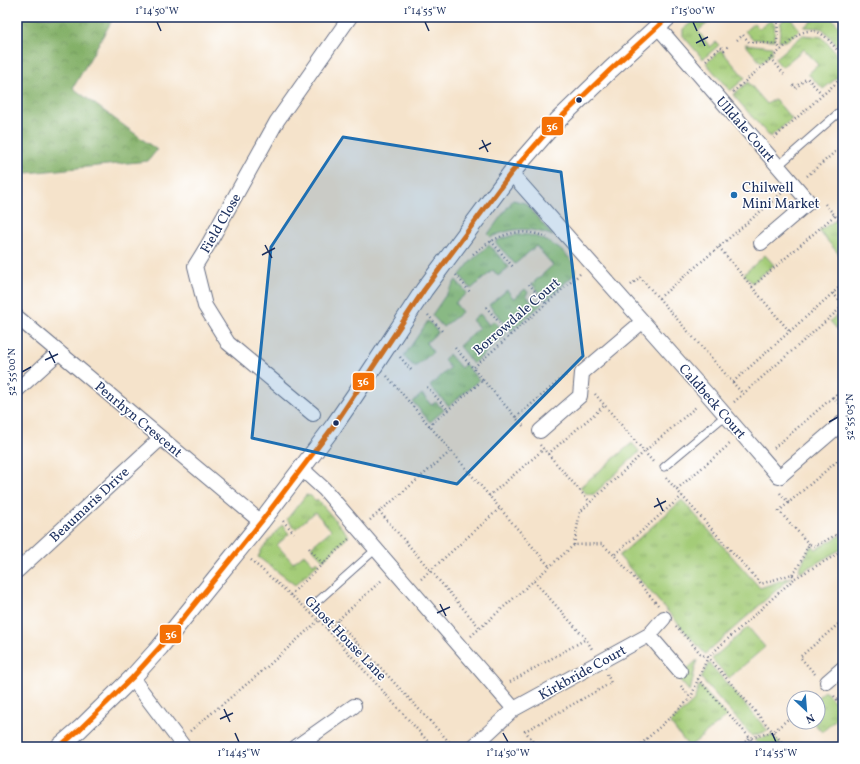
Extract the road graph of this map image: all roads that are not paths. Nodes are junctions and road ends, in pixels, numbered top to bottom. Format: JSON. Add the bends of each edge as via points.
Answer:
{"nodes":[{"id":1,"x":350,"y":17,"type":"edge"},
{"id":2,"x":663,"y":22,"type":"edge"},
{"id":3,"x":843,"y":109,"type":"edge"},
{"id":4,"x":778,"y":166,"type":"junction"},
{"id":5,"x":511,"y":173,"type":"junction"},
{"id":6,"x":761,"y":243,"type":"dead end"},
{"id":7,"x":17,"y":317,"type":"edge"},
{"id":8,"x":642,"y":322,"type":"junction"},
{"id":9,"x":59,"y":352,"type":"junction"},
{"id":10,"x":17,"y":390,"type":"edge"},
{"id":11,"x":313,"y":414,"type":"dead end"},
{"id":12,"x":726,"y":415,"type":"junction"},
{"id":13,"x":843,"y":422,"type":"edge"},
{"id":14,"x":540,"y":431,"type":"dead end"},
{"id":15,"x":161,"y":438,"type":"junction"},
{"id":16,"x":302,"y":469,"type":"junction"},
{"id":17,"x":662,"y":470,"type":"road end"},
{"id":18,"x":261,"y":522,"type":"junction"},
{"id":19,"x":376,"y":549,"type":"junction"},
{"id":20,"x":17,"y":571,"type":"edge"},
{"id":21,"x":319,"y":600,"type":"dead end"},
{"id":22,"x":666,"y":616,"type":"road end"},
{"id":23,"x":649,"y":635,"type":"junction"},
{"id":24,"x":843,"y":668,"type":"edge"},
{"id":25,"x":680,"y":671,"type":"dead end"},
{"id":26,"x":132,"y":678,"type":"junction"},
{"id":27,"x":821,"y":679,"type":"road end"},
{"id":28,"x":354,"y":706,"type":"dead end"},
{"id":29,"x":514,"y":709,"type":"junction"},
{"id":30,"x":181,"y":743,"type":"edge"},
{"id":31,"x":59,"y":747,"type":"edge"},
{"id":32,"x":296,"y":747,"type":"edge"},
{"id":33,"x":472,"y":747,"type":"edge"}],
"edges":[{"from":1,"to":11,"type":"street","name":"Field Close","via":[[277,121],[195,266],[205,306],[228,343]]},
{"from":2,"to":4,"type":"street","name":"Ulldale Court","via":[[694,69]]},
{"from":2,"to":5,"type":"street","via":[[553,126]]},
{"from":3,"to":4,"type":"lane"},
{"from":4,"to":6,"type":"street","name":"Ulldale Court","via":[[809,202]]},
{"from":5,"to":8,"type":"street","name":"Caldbeck Court"},
{"from":5,"to":16,"type":"street","via":[[424,290],[355,396]]},
{"from":7,"to":9,"type":"street","name":"Penrhyn Crescent"},
{"from":8,"to":12,"type":"street","name":"Caldbeck Court"},
{"from":8,"to":14,"type":"street","via":[[582,373],[580,396]]},
{"from":9,"to":10,"type":"street"},
{"from":9,"to":15,"type":"street","name":"Penrhyn Crescent"},
{"from":12,"to":13,"type":"street","name":"Caldbeck Court","via":[[779,477]]},
{"from":12,"to":17,"type":"lane"},
{"from":15,"to":18,"type":"street","name":"Penrhyn Crescent"},
{"from":15,"to":20,"type":"street","name":"Beaumaris Drive"},
{"from":16,"to":18,"type":"street"},
{"from":16,"to":19,"type":"street","via":[[324,489]]},
{"from":18,"to":26,"type":"street"},
{"from":19,"to":21,"type":"lane"},
{"from":19,"to":29,"type":"street"},
{"from":22,"to":23,"type":"street","name":"Kirkbride Court"},
{"from":23,"to":25,"type":"street"},
{"from":23,"to":29,"type":"street","name":"Kirkbride Court"},
{"from":24,"to":27,"type":"street"},
{"from":26,"to":30,"type":"street"},
{"from":26,"to":31,"type":"street"},
{"from":28,"to":32,"type":"street"},
{"from":29,"to":33,"type":"street","name":"Kirkbride Court"}]}
